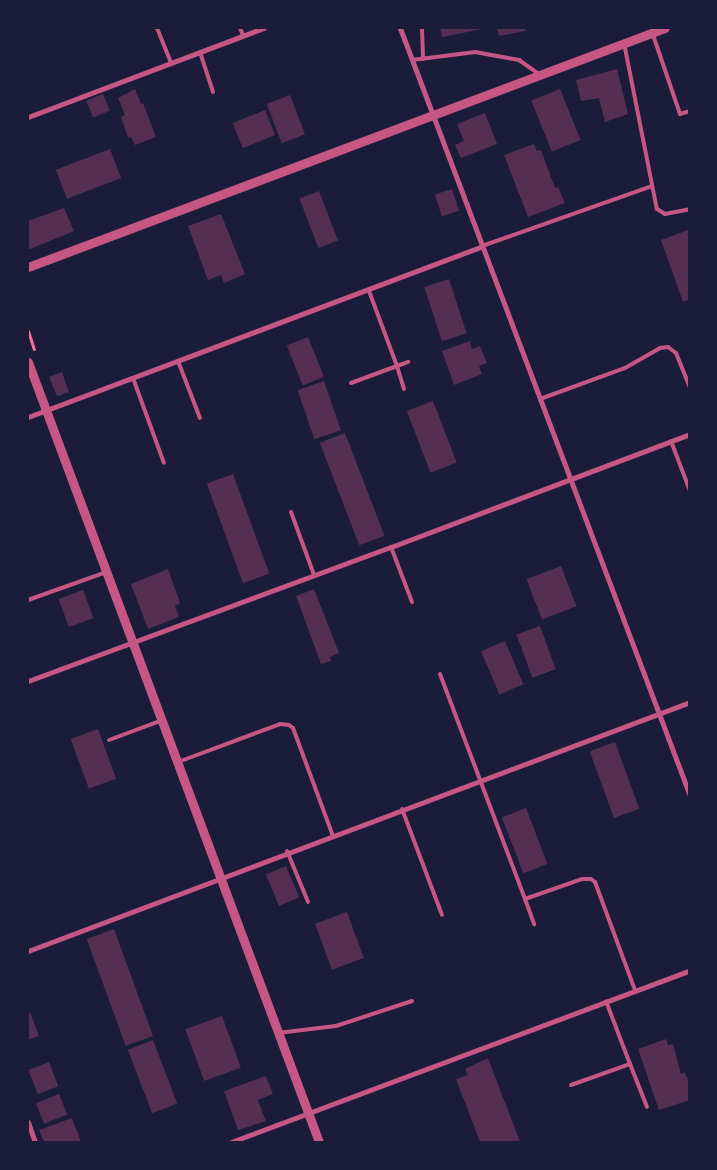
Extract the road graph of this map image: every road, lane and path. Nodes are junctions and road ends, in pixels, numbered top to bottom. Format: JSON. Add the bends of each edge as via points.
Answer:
{"nodes":[{"id":1,"x":157,"y":28,"type":"edge"},
{"id":2,"x":240,"y":28,"type":"edge"},
{"id":3,"x":264,"y":28,"type":"edge"},
{"id":4,"x":400,"y":28,"type":"edge"},
{"id":5,"x":422,"y":28,"type":"edge"},
{"id":6,"x":665,"y":28,"type":"edge"},
{"id":7,"x":652,"y":32,"type":"junction"},
{"id":8,"x":243,"y":35,"type":"junction"},
{"id":9,"x":624,"y":43,"type":"junction"},
{"id":10,"x":200,"y":52,"type":"junction"},
{"id":11,"x":424,"y":59,"type":"junction"},
{"id":12,"x":412,"y":60,"type":"junction"},
{"id":13,"x":171,"y":63,"type":"junction"},
{"id":14,"x":540,"y":74,"type":"junction"},
{"id":15,"x":213,"y":92,"type":"dead end"},
{"id":16,"x":690,"y":111,"type":"edge"},
{"id":17,"x":432,"y":114,"type":"junction"},
{"id":18,"x":28,"y":117,"type":"edge"},
{"id":19,"x":652,"y":186,"type":"junction"},
{"id":20,"x":690,"y":209,"type":"edge"},
{"id":21,"x":482,"y":246,"type":"junction"},
{"id":22,"x":28,"y":268,"type":"edge"},
{"id":23,"x":369,"y":290,"type":"junction"},
{"id":24,"x":178,"y":361,"type":"junction"},
{"id":25,"x":28,"y":362,"type":"edge"},
{"id":26,"x":408,"y":362,"type":"dead end"},
{"id":27,"x":397,"y":366,"type":"junction"},
{"id":28,"x":133,"y":378,"type":"junction"},
{"id":29,"x":351,"y":384,"type":"dead end"},
{"id":30,"x":690,"y":387,"type":"edge"},
{"id":31,"x":404,"y":389,"type":"dead end"},
{"id":32,"x":540,"y":399,"type":"junction"},
{"id":33,"x":46,"y":410,"type":"junction"},
{"id":34,"x":28,"y":417,"type":"edge"},
{"id":35,"x":200,"y":418,"type":"dead end"},
{"id":36,"x":690,"y":434,"type":"edge"},
{"id":37,"x":671,"y":441,"type":"junction"},
{"id":38,"x":164,"y":464,"type":"dead end"},
{"id":39,"x":570,"y":479,"type":"junction"},
{"id":40,"x":690,"y":490,"type":"edge"},
{"id":41,"x":291,"y":512,"type":"dead end"},
{"id":42,"x":390,"y":548,"type":"junction"},
{"id":43,"x":106,"y":572,"type":"junction"},
{"id":44,"x":314,"y":575,"type":"junction"},
{"id":45,"x":28,"y":600,"type":"edge"},
{"id":46,"x":412,"y":602,"type":"dead end"},
{"id":47,"x":131,"y":642,"type":"junction"},
{"id":48,"x":440,"y":674,"type":"dead end"},
{"id":49,"x":28,"y":681,"type":"edge"},
{"id":50,"x":690,"y":702,"type":"edge"},
{"id":51,"x":658,"y":713,"type":"junction"},
{"id":52,"x":160,"y":721,"type":"junction"},
{"id":53,"x":109,"y":740,"type":"dead end"},
{"id":54,"x":176,"y":762,"type":"junction"},
{"id":55,"x":481,"y":779,"type":"junction"},
{"id":56,"x":690,"y":796,"type":"edge"},
{"id":57,"x":402,"y":809,"type":"junction"},
{"id":58,"x":332,"y":836,"type":"junction"},
{"id":59,"x":287,"y":852,"type":"junction"},
{"id":60,"x":220,"y":878,"type":"junction"},
{"id":61,"x":525,"y":899,"type":"junction"},
{"id":62,"x":308,"y":902,"type":"dead end"},
{"id":63,"x":442,"y":915,"type":"dead end"},
{"id":64,"x":534,"y":924,"type":"dead end"},
{"id":65,"x":28,"y":951,"type":"edge"},
{"id":66,"x":690,"y":970,"type":"edge"},
{"id":67,"x":635,"y":990,"type":"junction"},
{"id":68,"x":412,"y":1001,"type":"dead end"},
{"id":69,"x":606,"y":1001,"type":"junction"},
{"id":70,"x":278,"y":1033,"type":"junction"},
{"id":71,"x":630,"y":1064,"type":"junction"},
{"id":72,"x":571,"y":1086,"type":"dead end"},
{"id":73,"x":648,"y":1107,"type":"dead end"},
{"id":74,"x":308,"y":1114,"type":"junction"},
{"id":75,"x":28,"y":1122,"type":"edge"},
{"id":76,"x":35,"y":1142,"type":"edge"},
{"id":77,"x":231,"y":1142,"type":"edge"},
{"id":78,"x":319,"y":1142,"type":"edge"}],
"edges":[{"from":1,"to":13,"type":"lane"},
{"from":2,"to":8,"type":"lane"},
{"from":3,"to":8,"type":"street"},
{"from":4,"to":12,"type":"street"},
{"from":5,"to":11,"type":"lane"},
{"from":6,"to":7,"type":"street"},
{"from":7,"to":9,"type":"street"},
{"from":7,"to":16,"type":"lane","via":[[680,114]]},
{"from":8,"to":10,"type":"street"},
{"from":9,"to":14,"type":"street"},
{"from":9,"to":19,"type":"lane"},
{"from":10,"to":13,"type":"street"},
{"from":10,"to":15,"type":"lane"},
{"from":11,"to":12,"type":"lane"},
{"from":11,"to":14,"type":"lane","via":[[465,52],[485,54],[519,60]]},
{"from":12,"to":17,"type":"street"},
{"from":13,"to":18,"type":"street"},
{"from":14,"to":17,"type":"street"},
{"from":17,"to":21,"type":"street"},
{"from":17,"to":22,"type":"street"},
{"from":19,"to":20,"type":"lane","via":[[660,213]]},
{"from":19,"to":21,"type":"lane"},
{"from":21,"to":23,"type":"street"},
{"from":21,"to":32,"type":"street"},
{"from":23,"to":24,"type":"street"},
{"from":23,"to":27,"type":"lane"},
{"from":24,"to":28,"type":"street"},
{"from":24,"to":35,"type":"lane"},
{"from":25,"to":33,"type":"street"},
{"from":26,"to":27,"type":"lane"},
{"from":27,"to":29,"type":"lane"},
{"from":27,"to":31,"type":"lane"},
{"from":28,"to":33,"type":"street"},
{"from":28,"to":38,"type":"lane"},
{"from":30,"to":32,"type":"lane","via":[[676,353],[668,347],[660,348],[625,368]]},
{"from":32,"to":39,"type":"street"},
{"from":33,"to":34,"type":"street"},
{"from":33,"to":43,"type":"street"},
{"from":36,"to":37,"type":"street"},
{"from":37,"to":39,"type":"street"},
{"from":37,"to":40,"type":"lane"},
{"from":39,"to":42,"type":"street"},
{"from":39,"to":51,"type":"street"},
{"from":41,"to":44,"type":"lane"},
{"from":42,"to":44,"type":"street"},
{"from":42,"to":46,"type":"lane"},
{"from":43,"to":45,"type":"lane"},
{"from":43,"to":47,"type":"street"},
{"from":44,"to":47,"type":"street"},
{"from":47,"to":49,"type":"street"},
{"from":47,"to":52,"type":"street"},
{"from":48,"to":55,"type":"lane"},
{"from":50,"to":51,"type":"street"},
{"from":51,"to":55,"type":"street"},
{"from":51,"to":56,"type":"street"},
{"from":52,"to":53,"type":"lane"},
{"from":52,"to":54,"type":"street"},
{"from":54,"to":58,"type":"lane","via":[[280,724],[289,725],[293,728]]},
{"from":54,"to":60,"type":"street"},
{"from":55,"to":57,"type":"street"},
{"from":55,"to":61,"type":"lane"},
{"from":57,"to":58,"type":"street"},
{"from":57,"to":63,"type":"lane"},
{"from":58,"to":59,"type":"street"},
{"from":59,"to":60,"type":"street"},
{"from":59,"to":62,"type":"lane"},
{"from":60,"to":65,"type":"street"},
{"from":60,"to":70,"type":"street"},
{"from":61,"to":64,"type":"lane"},
{"from":61,"to":67,"type":"lane","via":[[582,879],[595,882]]},
{"from":66,"to":67,"type":"street"},
{"from":67,"to":69,"type":"street"},
{"from":68,"to":70,"type":"lane","via":[[336,1026]]},
{"from":69,"to":71,"type":"lane"},
{"from":69,"to":74,"type":"street"},
{"from":70,"to":74,"type":"street"},
{"from":71,"to":72,"type":"lane"},
{"from":71,"to":73,"type":"lane"},
{"from":74,"to":77,"type":"street"},
{"from":74,"to":78,"type":"street"},
{"from":75,"to":76,"type":"street"}]}
